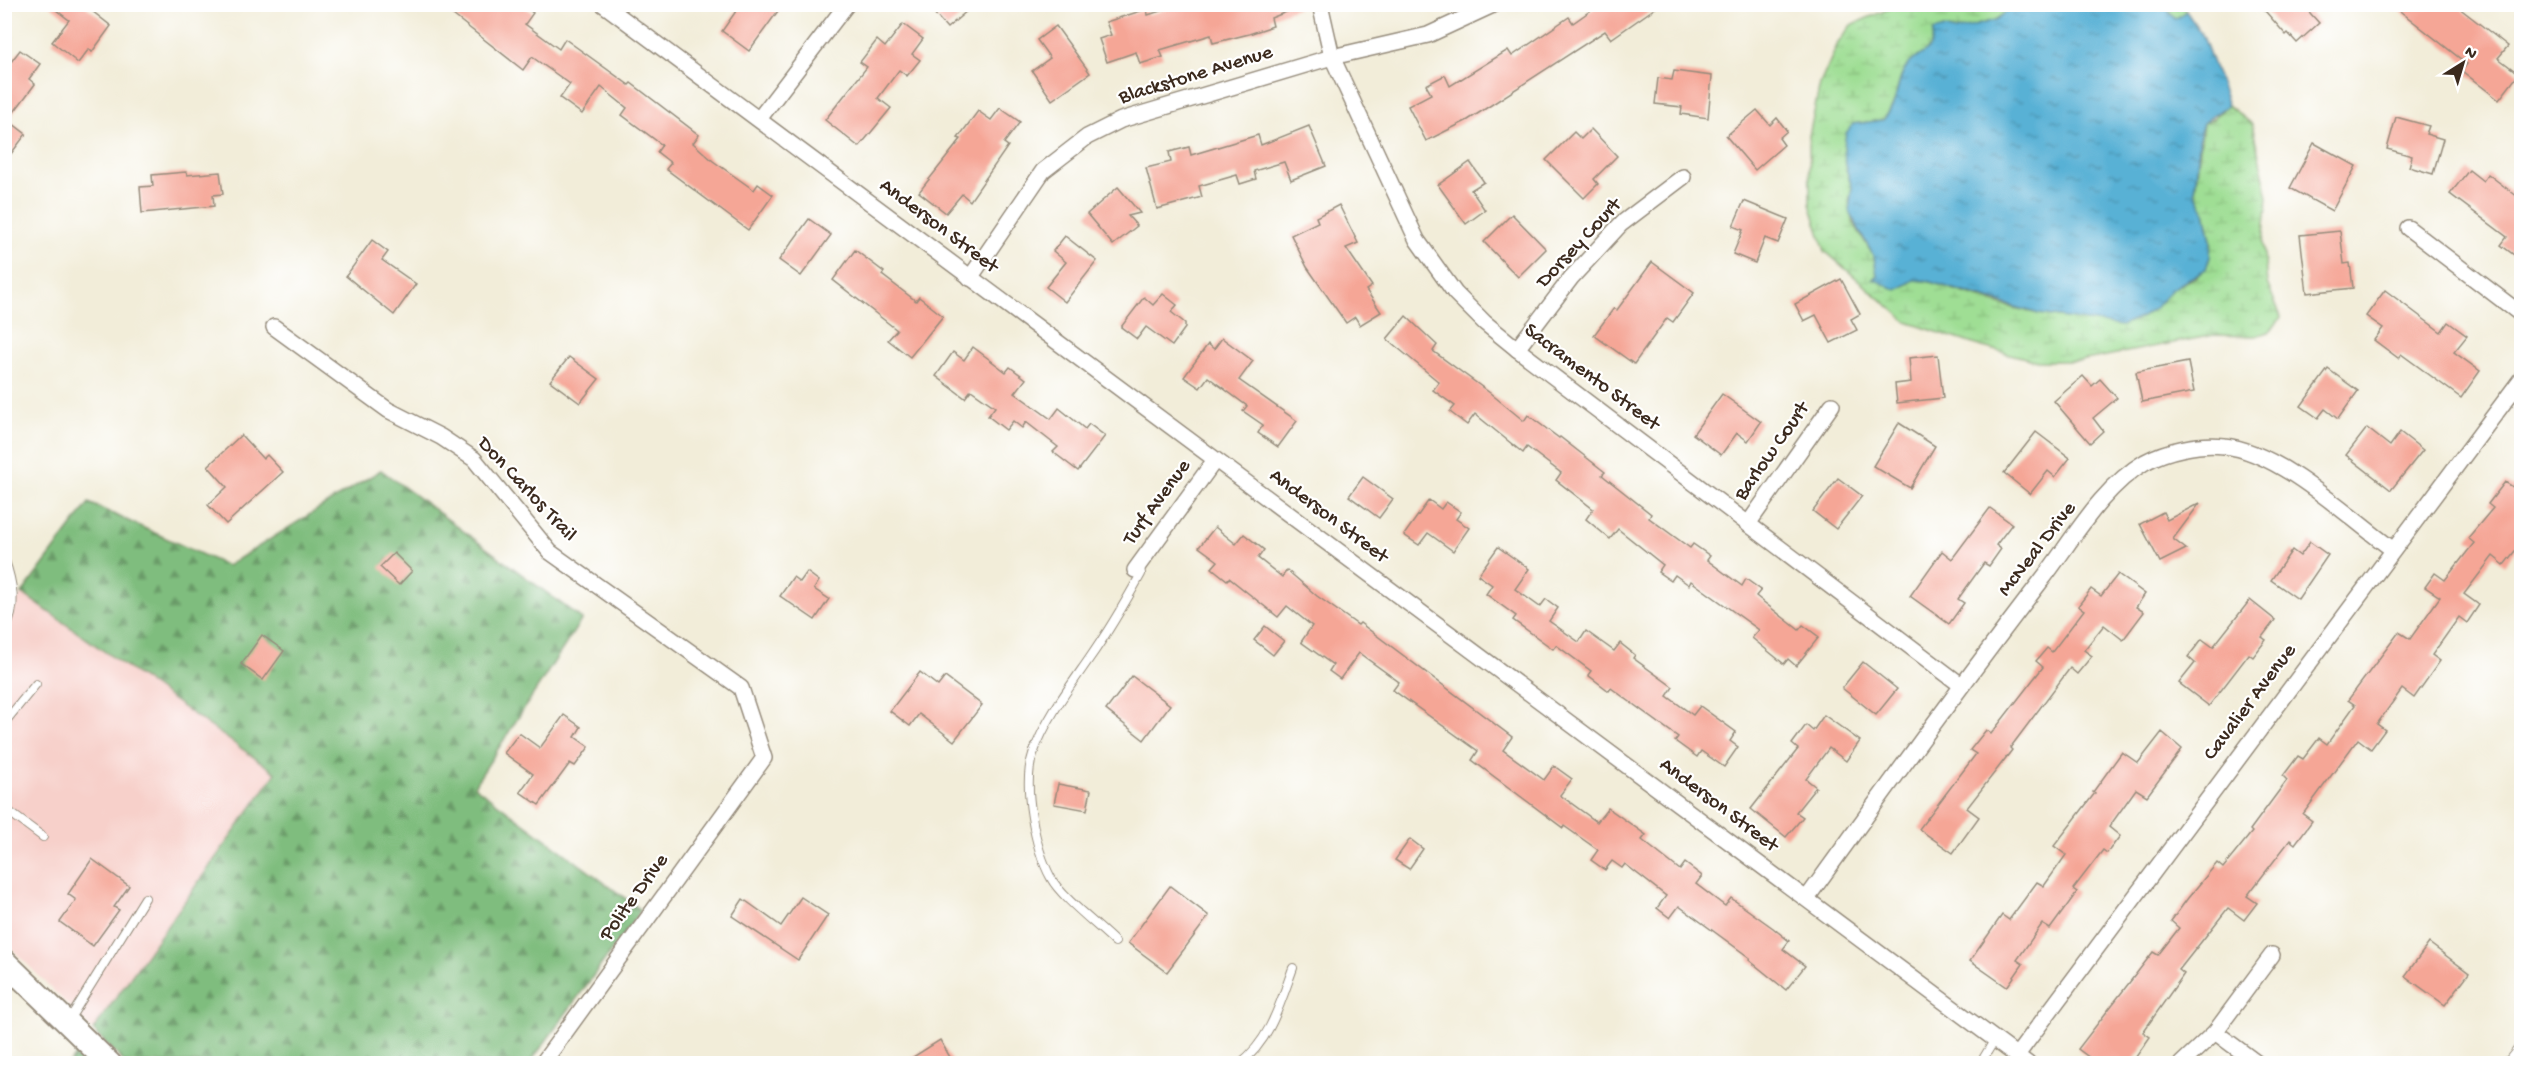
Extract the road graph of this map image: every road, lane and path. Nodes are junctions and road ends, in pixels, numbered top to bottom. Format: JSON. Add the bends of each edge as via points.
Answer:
{"nodes":[{"id":1,"x":603,"y":4,"type":"edge"},
{"id":2,"x":847,"y":4,"type":"edge"},
{"id":3,"x":1320,"y":4,"type":"edge"},
{"id":4,"x":1495,"y":4,"type":"edge"},
{"id":5,"x":1332,"y":57,"type":"junction"},
{"id":6,"x":759,"y":119,"type":"junction"},
{"id":7,"x":1683,"y":177,"type":"dead end"},
{"id":8,"x":2408,"y":228,"type":"dead end"},
{"id":9,"x":970,"y":278,"type":"junction"},
{"id":10,"x":2522,"y":315,"type":"edge"},
{"id":11,"x":274,"y":327,"type":"dead end"},
{"id":12,"x":1517,"y":349,"type":"junction"},
{"id":13,"x":2522,"y":378,"type":"edge"},
{"id":14,"x":1832,"y":405,"type":"dead end"},
{"id":15,"x":1215,"y":460,"type":"junction"},
{"id":16,"x":1748,"y":524,"type":"junction"},
{"id":17,"x":2392,"y":549,"type":"junction"},
{"id":18,"x":4,"y":558,"type":"edge"},
{"id":19,"x":1137,"y":567,"type":"joint"},
{"id":20,"x":4,"y":632,"type":"edge"},
{"id":21,"x":36,"y":684,"type":"dead end"},
{"id":22,"x":1961,"y":685,"type":"junction"},
{"id":23,"x":4,"y":723,"type":"edge"},
{"id":24,"x":764,"y":759,"type":"joint"},
{"id":25,"x":4,"y":808,"type":"edge"},
{"id":26,"x":43,"y":837,"type":"dead end"},
{"id":27,"x":145,"y":898,"type":"dead end"},
{"id":28,"x":1807,"y":898,"type":"junction"},
{"id":29,"x":1115,"y":942,"type":"dead end"},
{"id":30,"x":2272,"y":955,"type":"dead end"},
{"id":31,"x":1293,"y":968,"type":"dead end"},
{"id":32,"x":8,"y":973,"type":"edge"},
{"id":33,"x":69,"y":1022,"type":"junction"},
{"id":34,"x":2215,"y":1032,"type":"junction"},
{"id":35,"x":1995,"y":1039,"type":"junction"},
{"id":36,"x":2522,"y":1044,"type":"edge"},
{"id":37,"x":2022,"y":1059,"type":"edge"},
{"id":38,"x":110,"y":1064,"type":"edge"},
{"id":39,"x":542,"y":1064,"type":"edge"},
{"id":40,"x":1239,"y":1064,"type":"edge"},
{"id":41,"x":1980,"y":1064,"type":"edge"},
{"id":42,"x":2181,"y":1064,"type":"edge"},
{"id":43,"x":2258,"y":1064,"type":"edge"},
{"id":44,"x":2506,"y":1064,"type":"edge"}],
"edges":[{"from":1,"to":6,"type":"street","name":"Anderson Street"},
{"from":2,"to":6,"type":"street"},
{"from":3,"to":5,"type":"street","name":"Sacramento Street"},
{"from":4,"to":5,"type":"street","name":"Blackstone Avenue","via":[[1428,34]]},
{"from":5,"to":9,"type":"street","name":"Blackstone Avenue","via":[[1121,120],[1087,137],[1043,171]]},
{"from":5,"to":12,"type":"street","name":"Sacramento Street","via":[[1417,240],[1455,293]]},
{"from":6,"to":9,"type":"street","name":"Anderson Street"},
{"from":7,"to":12,"type":"street","name":"Dorsey Court","via":[[1621,224],[1571,278]]},
{"from":8,"to":10,"type":"street"},
{"from":9,"to":15,"type":"street","name":"Anderson Street"},
{"from":11,"to":24,"type":"street","name":"Don Carlos Trail","via":[[388,410],[474,459],[550,552],[741,688]]},
{"from":12,"to":16,"type":"street","name":"Sacramento Street"},
{"from":13,"to":17,"type":"street","name":"Cavalier Avenue"},
{"from":14,"to":16,"type":"street","name":"Barlow Court"},
{"from":15,"to":19,"type":"street","name":"Turf Avenue"},
{"from":15,"to":28,"type":"street","name":"Anderson Street"},
{"from":16,"to":22,"type":"street","name":"Sacramento Street"},
{"from":17,"to":22,"type":"street","name":"McNeal Drive","via":[[2276,462],[2252,451],[2223,446],[2172,450],[2145,462],[2112,489]]},
{"from":17,"to":37,"type":"street","name":"Cavalier Avenue"},
{"from":18,"to":20,"type":"lane","via":[[15,589],[10,622]]},
{"from":19,"to":29,"type":"lane","via":[[1141,574],[1120,612],[1039,740],[1032,755],[1029,783],[1039,849],[1052,880]]},
{"from":21,"to":23,"type":"lane"},
{"from":22,"to":28,"type":"street","name":"McNeal Drive"},
{"from":24,"to":39,"type":"street","name":"Polite Drive"},
{"from":25,"to":26,"type":"lane"},
{"from":27,"to":33,"type":"lane"},
{"from":28,"to":35,"type":"street","name":"Anderson Street"},
{"from":30,"to":34,"type":"street"},
{"from":31,"to":40,"type":"lane","via":[[1270,1026]]},
{"from":32,"to":33,"type":"main road"},
{"from":33,"to":38,"type":"main road"},
{"from":34,"to":42,"type":"street"},
{"from":34,"to":43,"type":"street"},
{"from":35,"to":37,"type":"street","name":"Anderson Street"},
{"from":35,"to":41,"type":"lane"},
{"from":36,"to":44,"type":"lane"}]}
